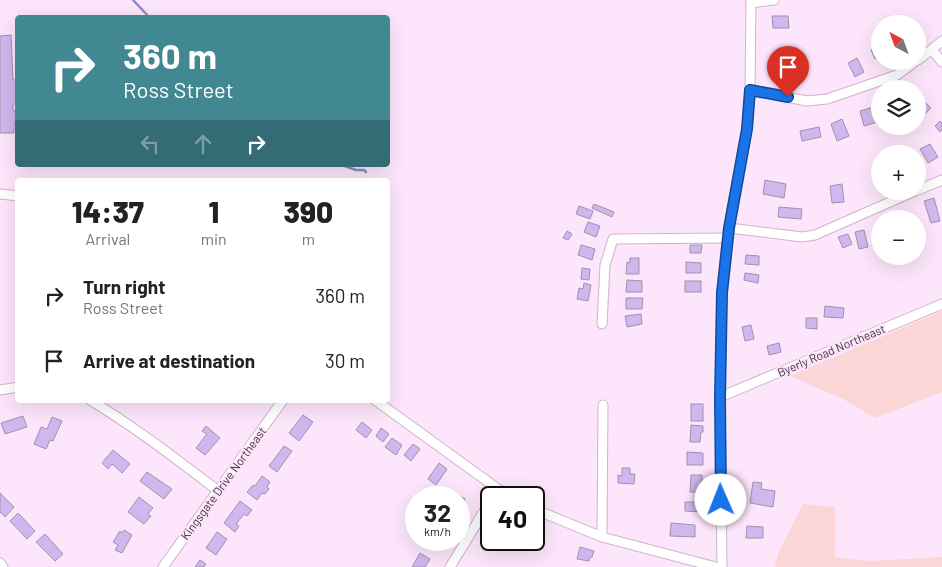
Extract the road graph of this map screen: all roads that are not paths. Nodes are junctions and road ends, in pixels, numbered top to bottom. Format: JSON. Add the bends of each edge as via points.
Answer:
{"nodes":[{"id":1,"x":774,"y":0,"type":"edge"},
{"id":2,"x":751,"y":1,"type":"edge"},
{"id":3,"x":942,"y":41,"type":"edge"},
{"id":4,"x":932,"y":50,"type":"junction"},
{"id":5,"x":926,"y":54,"type":"edge"},
{"id":6,"x":942,"y":62,"type":"edge"},
{"id":7,"x":904,"y":70,"type":"edge"},
{"id":8,"x":750,"y":90,"type":"junction"},
{"id":9,"x":942,"y":180,"type":"edge"},
{"id":10,"x":926,"y":187,"type":"edge"},
{"id":11,"x":0,"y":194,"type":"edge"},
{"id":12,"x":15,"y":196,"type":"edge"},
{"id":13,"x":895,"y":200,"type":"edge"},
{"id":14,"x":729,"y":228,"type":"junction"},
{"id":15,"x":728,"y":238,"type":"junction"},
{"id":16,"x":942,"y":304,"type":"edge"},
{"id":17,"x":602,"y":324,"type":"dead end"},
{"id":18,"x":15,"y":388,"type":"edge"},
{"id":19,"x":0,"y":390,"type":"edge"},
{"id":20,"x":720,"y":397,"type":"junction"},
{"id":21,"x":95,"y":403,"type":"edge"},
{"id":22,"x":280,"y":403,"type":"edge"},
{"id":23,"x":379,"y":403,"type":"edge"},
{"id":24,"x":603,"y":405,"type":"dead end"},
{"id":25,"x":494,"y":486,"type":"edge"},
{"id":26,"x":218,"y":490,"type":"junction"},
{"id":27,"x":545,"y":514,"type":"edge"},
{"id":28,"x":480,"y":518,"type":"edge"},
{"id":29,"x":602,"y":537,"type":"junction"},
{"id":30,"x":0,"y":564,"type":"edge"},
{"id":31,"x":3,"y":567,"type":"edge"},
{"id":32,"x":162,"y":567,"type":"edge"},
{"id":33,"x":450,"y":567,"type":"edge"},
{"id":34,"x":716,"y":567,"type":"edge"},
{"id":35,"x":722,"y":567,"type":"edge"}],
"edges":[{"from":1,"to":2,"type":"street"},
{"from":2,"to":8,"type":"street"},
{"from":3,"to":4,"type":"street"},
{"from":4,"to":5,"type":"street"},
{"from":4,"to":6,"type":"street"},
{"from":7,"to":8,"type":"street","via":[[827,99],[808,101]]},
{"from":8,"to":14,"type":"street","via":[[747,129]]},
{"from":9,"to":10,"type":"street"},
{"from":11,"to":12,"type":"street"},
{"from":13,"to":14,"type":"street","via":[[815,235],[802,237]]},
{"from":14,"to":15,"type":"street"},
{"from":15,"to":17,"type":"street","via":[[613,239],[605,265]]},
{"from":15,"to":20,"type":"street","via":[[722,293]]},
{"from":16,"to":20,"type":"street","name":"Byerly Road Northeast"},
{"from":18,"to":19,"type":"street"},
{"from":20,"to":35,"type":"street"},
{"from":21,"to":26,"type":"street"},
{"from":22,"to":26,"type":"street","name":"Kingsgate Drive Northeast"},
{"from":23,"to":25,"type":"street"},
{"from":24,"to":29,"type":"street"},
{"from":26,"to":32,"type":"street","name":"Kingsgate Drive Northeast"},
{"from":27,"to":29,"type":"street"},
{"from":28,"to":33,"type":"street"},
{"from":29,"to":34,"type":"street"},
{"from":30,"to":31,"type":"street"}]}
